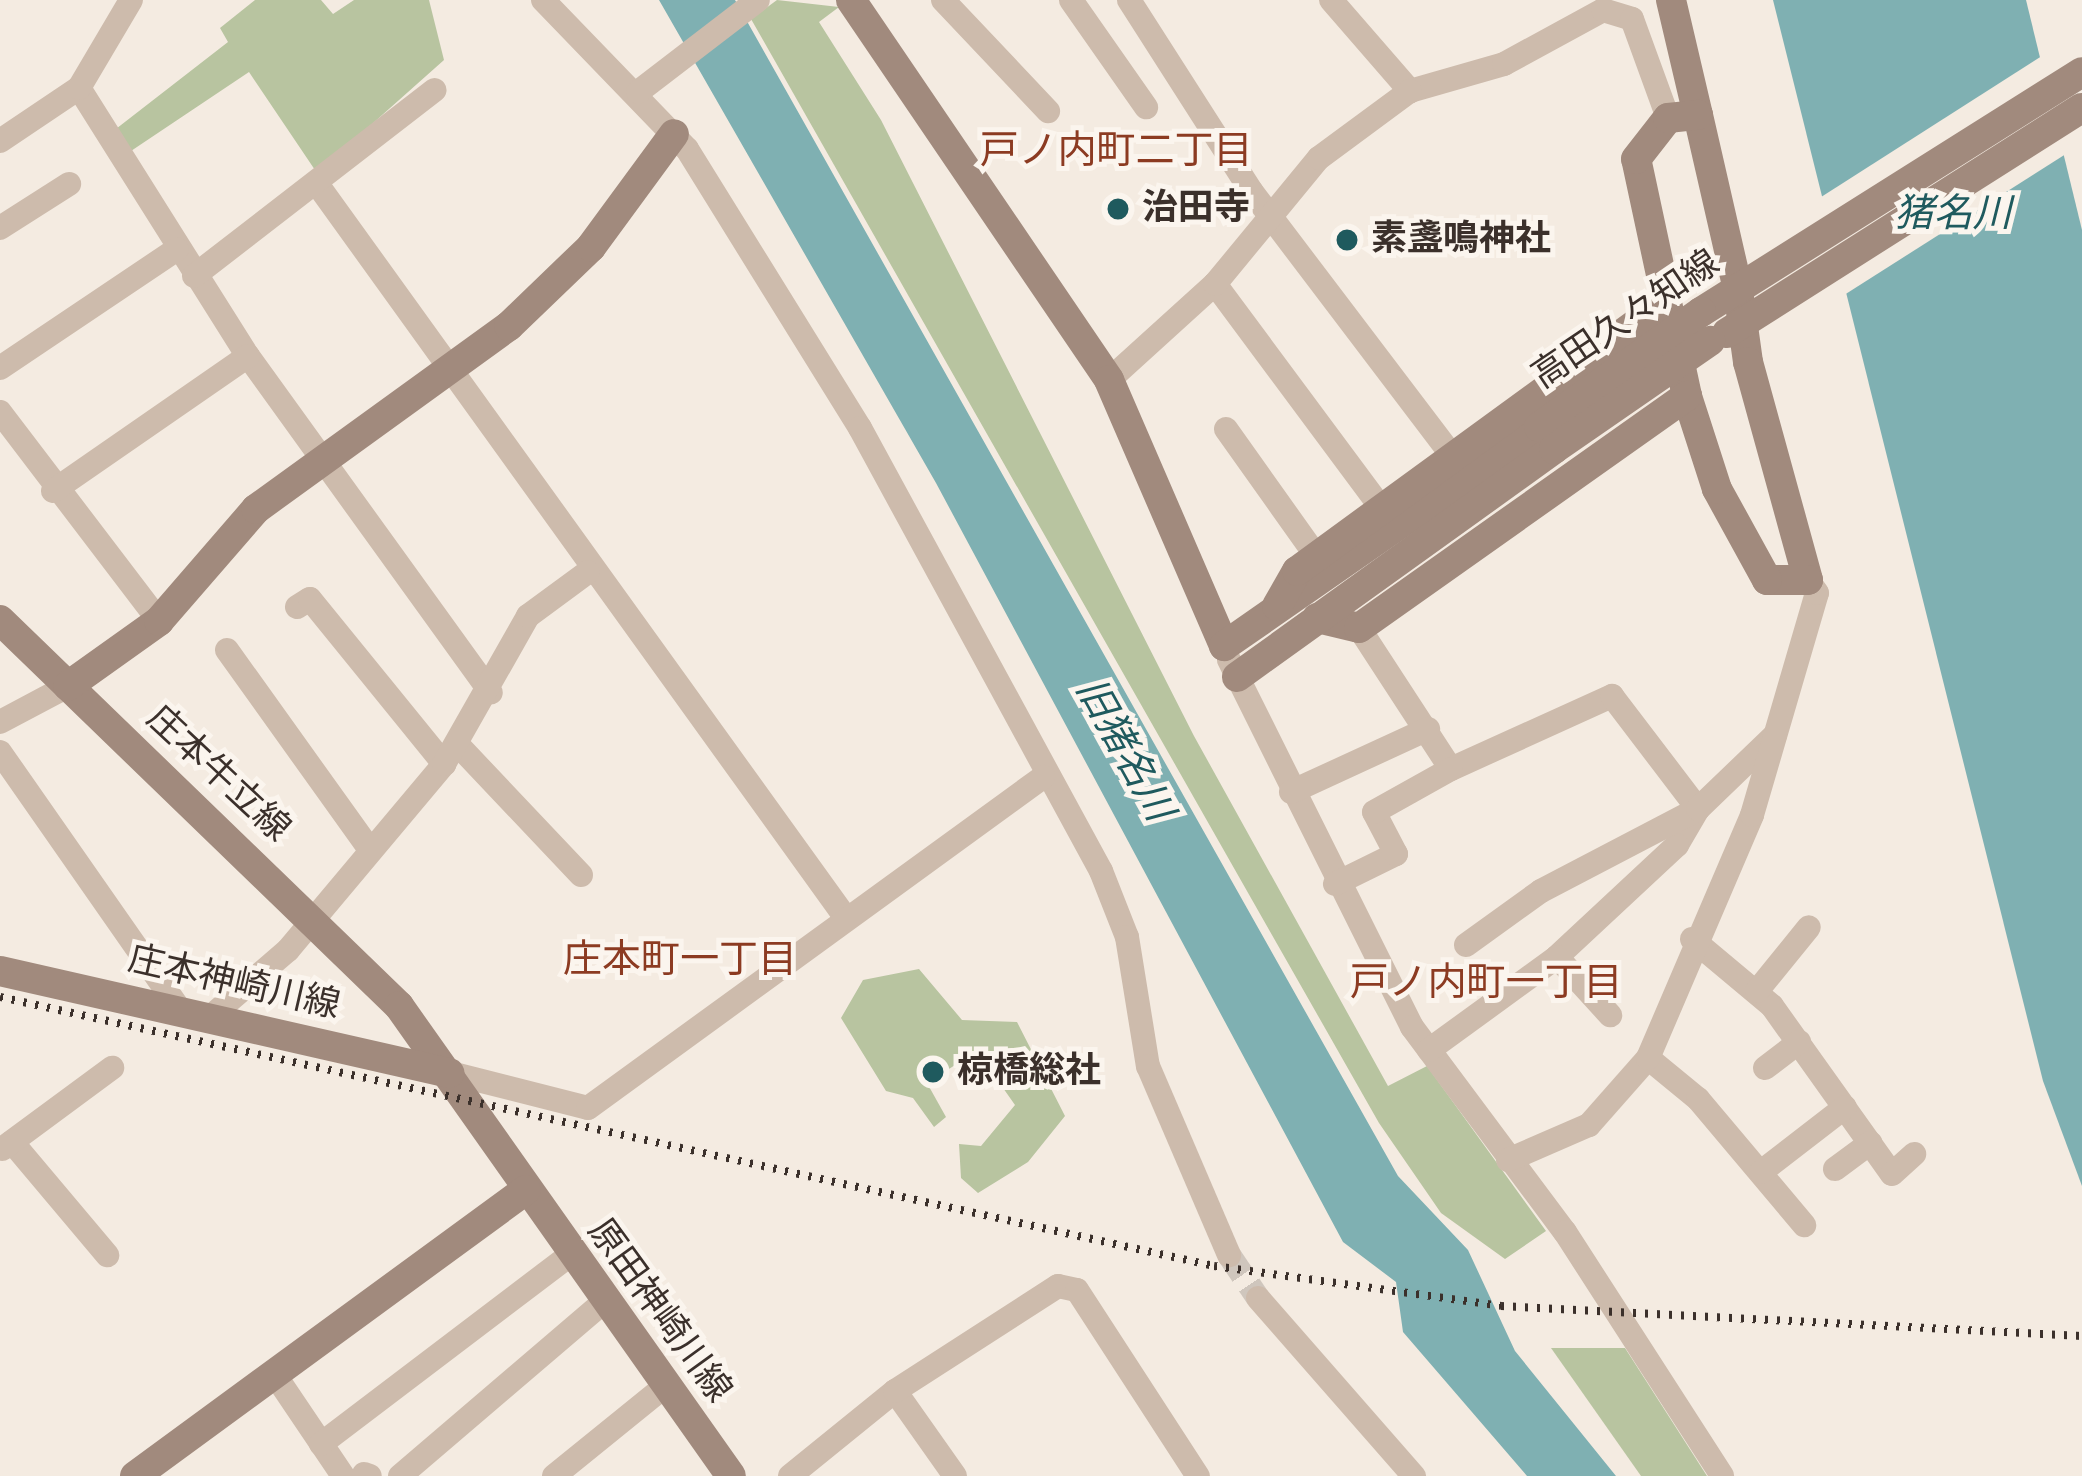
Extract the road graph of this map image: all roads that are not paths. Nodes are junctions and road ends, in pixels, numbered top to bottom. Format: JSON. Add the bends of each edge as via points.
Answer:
{"nodes":[{"id":1,"x":544,"y":0,"type":"edge"},
{"id":2,"x":758,"y":0,"type":"edge"},
{"id":3,"x":851,"y":0,"type":"edge"},
{"id":4,"x":943,"y":0,"type":"edge"},
{"id":5,"x":1071,"y":0,"type":"edge"},
{"id":6,"x":1129,"y":0,"type":"edge"},
{"id":7,"x":1331,"y":0,"type":"edge"},
{"id":8,"x":1671,"y":0,"type":"edge"},
{"id":9,"x":123,"y":2,"type":"edge"},
{"id":10,"x":1600,"y":5,"type":"edge"},
{"id":11,"x":2082,"y":72,"type":"edge"},
{"id":12,"x":647,"y":85,"type":"junction"},
{"id":13,"x":79,"y":88,"type":"junction"},
{"id":14,"x":435,"y":90,"type":"dead end"},
{"id":15,"x":1410,"y":91,"type":"junction"},
{"id":16,"x":1146,"y":107,"type":"dead end"},
{"id":17,"x":2082,"y":107,"type":"edge"},
{"id":18,"x":1048,"y":111,"type":"dead end"},
{"id":19,"x":1683,"y":116,"type":"junction"},
{"id":20,"x":674,"y":134,"type":"junction"},
{"id":21,"x":0,"y":140,"type":"edge"},
{"id":22,"x":69,"y":184,"type":"dead end"},
{"id":23,"x":320,"y":188,"type":"junction"},
{"id":24,"x":1270,"y":217,"type":"junction"},
{"id":25,"x":0,"y":229,"type":"edge"},
{"id":26,"x":177,"y":249,"type":"junction"},
{"id":27,"x":194,"y":276,"type":"junction"},
{"id":28,"x":1215,"y":284,"type":"junction"},
{"id":29,"x":1746,"y":285,"type":"junction"},
{"id":30,"x":1667,"y":301,"type":"junction"},
{"id":31,"x":1752,"y":319,"type":"junction"},
{"id":32,"x":1706,"y":327,"type":"junction"},
{"id":33,"x":248,"y":356,"type":"junction"},
{"id":34,"x":0,"y":368,"type":"edge"},
{"id":35,"x":447,"y":369,"type":"junction"},
{"id":36,"x":1109,"y":380,"type":"junction"},
{"id":37,"x":1687,"y":396,"type":"junction"},
{"id":38,"x":0,"y":412,"type":"edge"},
{"id":39,"x":1226,"y":429,"type":"dead end"},
{"id":40,"x":1546,"y":438,"type":"junction"},
{"id":41,"x":1454,"y":457,"type":"junction"},
{"id":42,"x":320,"y":461,"type":"junction"},
{"id":43,"x":53,"y":491,"type":"junction"},
{"id":44,"x":1382,"y":509,"type":"junction"},
{"id":45,"x":1317,"y":556,"type":"junction"},
{"id":46,"x":587,"y":572,"type":"junction"},
{"id":47,"x":1808,"y":580,"type":"junction"},
{"id":48,"x":297,"y":607,"type":"dead end"},
{"id":49,"x":1270,"y":618,"type":"junction"},
{"id":50,"x":1317,"y":618,"type":"junction"},
{"id":51,"x":0,"y":620,"type":"edge"},
{"id":52,"x":159,"y":621,"type":"junction"},
{"id":53,"x":1359,"y":628,"type":"junction"},
{"id":54,"x":1224,"y":646,"type":"junction"},
{"id":55,"x":227,"y":650,"type":"dead end"},
{"id":56,"x":1237,"y":677,"type":"junction"},
{"id":57,"x":68,"y":686,"type":"junction"},
{"id":58,"x":491,"y":693,"type":"junction"},
{"id":59,"x":0,"y":722,"type":"edge"},
{"id":60,"x":1428,"y":729,"type":"junction"},
{"id":61,"x":1776,"y":734,"type":"junction"},
{"id":62,"x":0,"y":752,"type":"edge"},
{"id":63,"x":451,"y":755,"type":"junction"},
{"id":64,"x":1451,"y":769,"type":"junction"},
{"id":65,"x":1043,"y":777,"type":"junction"},
{"id":66,"x":1720,"y":791,"type":"junction"},
{"id":67,"x":1291,"y":792,"type":"junction"},
{"id":68,"x":1698,"y":809,"type":"junction"},
{"id":69,"x":1752,"y":814,"type":"junction"},
{"id":70,"x":370,"y":850,"type":"junction"},
{"id":71,"x":581,"y":875,"type":"dead end"},
{"id":72,"x":1335,"y":884,"type":"junction"},
{"id":73,"x":314,"y":918,"type":"junction"},
{"id":74,"x":846,"y":918,"type":"junction"},
{"id":75,"x":1809,"y":927,"type":"dead end"},
{"id":76,"x":1692,"y":939,"type":"junction"},
{"id":77,"x":1466,"y":945,"type":"dead end"},
{"id":78,"x":1557,"y":957,"type":"junction"},
{"id":79,"x":3,"y":968,"type":"edge"},
{"id":80,"x":1756,"y":991,"type":"junction"},
{"id":81,"x":179,"y":1009,"type":"junction"},
{"id":82,"x":1610,"y":1016,"type":"dead end"},
{"id":83,"x":209,"y":1018,"type":"junction"},
{"id":84,"x":1799,"y":1042,"type":"junction"},
{"id":85,"x":1429,"y":1050,"type":"junction"},
{"id":86,"x":1648,"y":1058,"type":"junction"},
{"id":87,"x":112,"y":1068,"type":"dead end"},
{"id":88,"x":1765,"y":1068,"type":"dead end"},
{"id":89,"x":450,"y":1072,"type":"junction"},
{"id":90,"x":1845,"y":1107,"type":"junction"},
{"id":91,"x":1870,"y":1143,"type":"junction"},
{"id":92,"x":6,"y":1146,"type":"edge"},
{"id":93,"x":1914,"y":1154,"type":"dead end"},
{"id":94,"x":1508,"y":1160,"type":"junction"},
{"id":95,"x":1835,"y":1169,"type":"dead end"},
{"id":96,"x":1761,"y":1172,"type":"junction"},
{"id":97,"x":526,"y":1190,"type":"junction"},
{"id":98,"x":1804,"y":1225,"type":"dead end"},
{"id":99,"x":570,"y":1255,"type":"junction"},
{"id":100,"x":106,"y":1256,"type":"dead end"},
{"id":101,"x":1229,"y":1256,"type":"tunnel mouth"},
{"id":102,"x":1258,"y":1298,"type":"tunnel mouth"},
{"id":103,"x":604,"y":1302,"type":"junction"},
{"id":104,"x":275,"y":1375,"type":"junction"},
{"id":105,"x":665,"y":1386,"type":"junction"},
{"id":106,"x":896,"y":1390,"type":"junction"},
{"id":107,"x":321,"y":1444,"type":"junction"},
{"id":108,"x":359,"y":1475,"type":"edge"},
{"id":109,"x":136,"y":1476,"type":"edge"},
{"id":110,"x":400,"y":1476,"type":"edge"},
{"id":111,"x":554,"y":1476,"type":"edge"},
{"id":112,"x":731,"y":1476,"type":"edge"},
{"id":113,"x":790,"y":1476,"type":"edge"},
{"id":114,"x":955,"y":1476,"type":"edge"},
{"id":115,"x":1198,"y":1476,"type":"edge"},
{"id":116,"x":1414,"y":1476,"type":"edge"},
{"id":117,"x":1722,"y":1476,"type":"edge"}],
"edges":[{"from":1,"to":12,"type":"street"},
{"from":2,"to":12,"type":"street"},
{"from":3,"to":36,"type":"main road"},
{"from":4,"to":18,"type":"street"},
{"from":5,"to":16,"type":"street"},
{"from":6,"to":24,"type":"street"},
{"from":7,"to":15,"type":"street"},
{"from":8,"to":19,"type":"main road"},
{"from":9,"to":13,"type":"street"},
{"from":10,"to":15,"type":"street","via":[[1504,64]]},
{"from":10,"to":19,"type":"street","via":[[1632,20]]},
{"from":11,"to":29,"type":"main road","name":"高田久々知線"},
{"from":12,"to":20,"type":"street"},
{"from":13,"to":21,"type":"street"},
{"from":13,"to":26,"type":"street"},
{"from":14,"to":23,"type":"street"},
{"from":15,"to":24,"type":"street","via":[[1319,158]]},
{"from":17,"to":31,"type":"main road","name":"高田久々知線"},
{"from":19,"to":29,"type":"main road"},
{"from":19,"to":30,"type":"main road","via":[[1636,159]]},
{"from":20,"to":35,"type":"main road","via":[[591,247]]},
{"from":20,"to":65,"type":"street","via":[[860,428]]},
{"from":22,"to":25,"type":"street"},
{"from":23,"to":27,"type":"street"},
{"from":23,"to":35,"type":"street"},
{"from":24,"to":28,"type":"street"},
{"from":24,"to":41,"type":"street"},
{"from":26,"to":27,"type":"street"},
{"from":26,"to":34,"type":"street"},
{"from":27,"to":33,"type":"street"},
{"from":28,"to":36,"type":"street"},
{"from":28,"to":44,"type":"street"},
{"from":29,"to":31,"type":"main road"},
{"from":29,"to":32,"type":"main road","name":"高田久々知線"},
{"from":30,"to":37,"type":"main road"},
{"from":30,"to":41,"type":"main road"},
{"from":31,"to":32,"type":"main road","name":"高田久々知線"},
{"from":31,"to":47,"type":"main road"},
{"from":32,"to":40,"type":"main road","name":"高田久々知線","bridge":true},
{"from":33,"to":42,"type":"street"},
{"from":33,"to":43,"type":"street"},
{"from":35,"to":42,"type":"main road"},
{"from":35,"to":46,"type":"street"},
{"from":36,"to":54,"type":"main road"},
{"from":37,"to":47,"type":"main road","via":[[1717,488],[1767,580]]},
{"from":37,"to":53,"type":"main road"},
{"from":38,"to":43,"type":"street"},
{"from":39,"to":45,"type":"street"},
{"from":40,"to":49,"type":"main road","name":"高田久々知線"},
{"from":40,"to":50,"type":"main road","name":"高田久々知線"},
{"from":41,"to":44,"type":"main road"},
{"from":42,"to":52,"type":"main road","via":[[214,545]]},
{"from":42,"to":58,"type":"street"},
{"from":43,"to":52,"type":"street"},
{"from":44,"to":45,"type":"main road"},
{"from":45,"to":49,"type":"main road"},
{"from":46,"to":58,"type":"street","via":[[528,616]]},
{"from":46,"to":74,"type":"street"},
{"from":47,"to":61,"type":"street","via":[[1817,593]]},
{"from":48,"to":63,"type":"street","via":[[310,599]]},
{"from":49,"to":54,"type":"main road","name":"高田久々知線"},
{"from":50,"to":53,"type":"main road"},
{"from":50,"to":56,"type":"main road","name":"高田久々知線"},
{"from":51,"to":57,"type":"main road"},
{"from":52,"to":57,"type":"main road"},
{"from":53,"to":60,"type":"street"},
{"from":54,"to":56,"type":"street"},
{"from":55,"to":70,"type":"street"},
{"from":56,"to":67,"type":"street"},
{"from":57,"to":59,"type":"street"},
{"from":57,"to":73,"type":"main road","name":"庄本牛立線"},
{"from":58,"to":63,"type":"street"},
{"from":60,"to":64,"type":"street"},
{"from":60,"to":67,"type":"street"},
{"from":61,"to":66,"type":"street"},
{"from":61,"to":69,"type":"street"},
{"from":62,"to":81,"type":"street"},
{"from":63,"to":70,"type":"street"},
{"from":63,"to":71,"type":"street"},
{"from":64,"to":68,"type":"street","via":[[1612,696]]},
{"from":64,"to":72,"type":"street","via":[[1374,812],[1396,854]]},
{"from":65,"to":74,"type":"street"},
{"from":65,"to":101,"type":"street","via":[[1118,915],[1148,1066]]},
{"from":66,"to":68,"type":"street"},
{"from":66,"to":69,"type":"street"},
{"from":67,"to":72,"type":"street"},
{"from":68,"to":77,"type":"street","via":[[1540,891]]},
{"from":68,"to":78,"type":"street","via":[[1677,845]]},
{"from":69,"to":76,"type":"street"},
{"from":70,"to":73,"type":"street"},
{"from":72,"to":85,"type":"street"},
{"from":73,"to":83,"type":"street"},
{"from":73,"to":89,"type":"main road","name":"庄本牛立線"},
{"from":74,"to":89,"type":"street","via":[[588,1108]]},
{"from":75,"to":80,"type":"street"},
{"from":76,"to":80,"type":"street"},
{"from":76,"to":86,"type":"street"},
{"from":78,"to":82,"type":"street"},
{"from":78,"to":85,"type":"street"},
{"from":79,"to":81,"type":"main road","name":"庄本神崎川線"},
{"from":80,"to":84,"type":"street"},
{"from":81,"to":83,"type":"main road","name":"庄本神崎川線"},
{"from":83,"to":89,"type":"main road","name":"庄本神崎川線"},
{"from":84,"to":88,"type":"street"},
{"from":84,"to":90,"type":"street"},
{"from":85,"to":94,"type":"street"},
{"from":86,"to":94,"type":"street","via":[[1589,1125]]},
{"from":86,"to":96,"type":"street"},
{"from":87,"to":92,"type":"street"},
{"from":89,"to":97,"type":"main road","name":"庄本牛立線"},
{"from":90,"to":91,"type":"street"},
{"from":90,"to":96,"type":"street"},
{"from":91,"to":93,"type":"street","via":[[1892,1174]]},
{"from":91,"to":95,"type":"street"},
{"from":92,"to":100,"type":"street"},
{"from":94,"to":117,"type":"street"},
{"from":96,"to":98,"type":"street"},
{"from":97,"to":99,"type":"main road","name":"原田神崎川線"},
{"from":97,"to":104,"type":"main road"},
{"from":99,"to":103,"type":"main road","name":"原田神崎川線"},
{"from":99,"to":107,"type":"street"},
{"from":102,"to":116,"type":"street"},
{"from":103,"to":105,"type":"main road","name":"原田神崎川線"},
{"from":103,"to":110,"type":"street"},
{"from":104,"to":107,"type":"street"},
{"from":104,"to":109,"type":"main road"},
{"from":105,"to":111,"type":"street"},
{"from":105,"to":112,"type":"main road","name":"原田神崎川線"},
{"from":106,"to":113,"type":"street"},
{"from":106,"to":114,"type":"street"},
{"from":106,"to":115,"type":"street","via":[[1058,1286],[1077,1289]]},
{"from":107,"to":108,"type":"street"}]}
